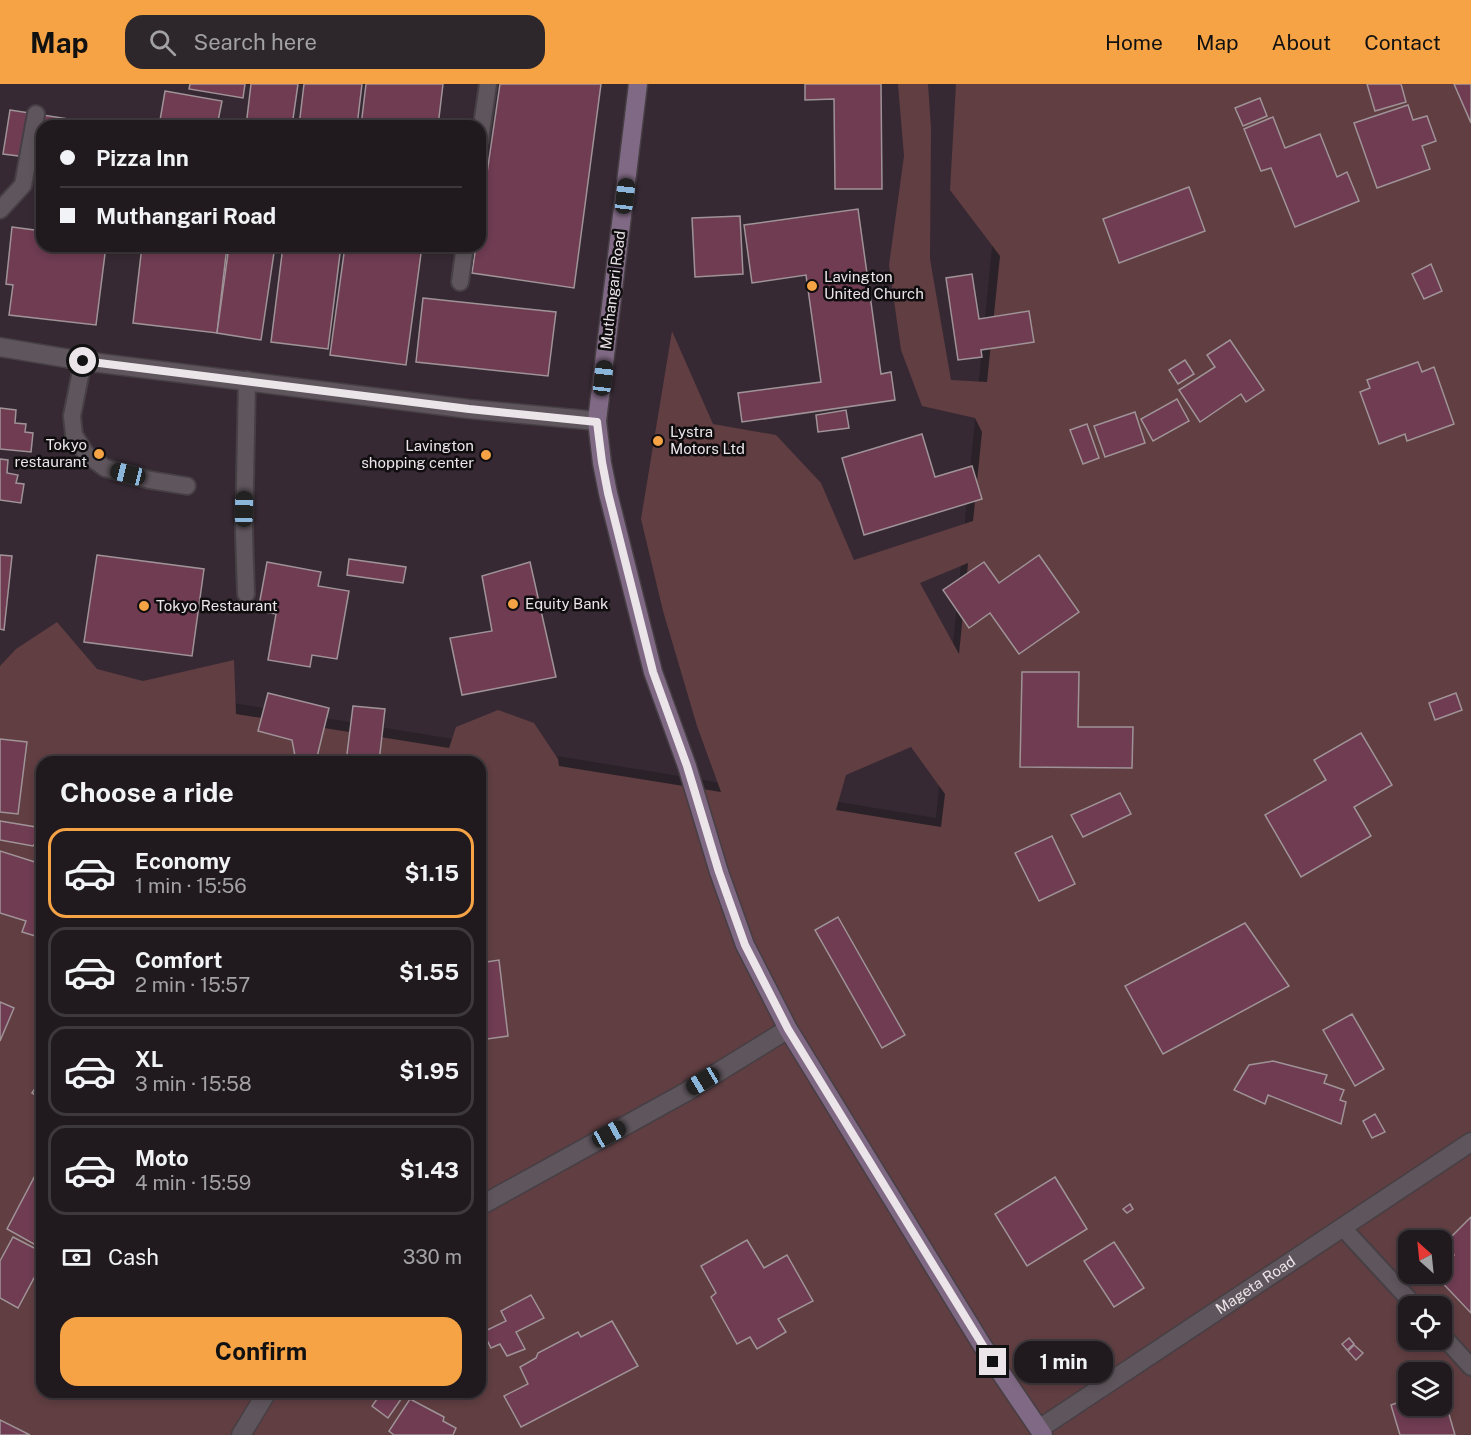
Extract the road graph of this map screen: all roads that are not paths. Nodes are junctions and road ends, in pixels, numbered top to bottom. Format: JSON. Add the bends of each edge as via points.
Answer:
{"nodes":[{"id":1,"x":488,"y":84,"type":"edge"},
{"id":2,"x":638,"y":84,"type":"edge"},
{"id":3,"x":36,"y":114,"type":"dead end"},
{"id":4,"x":483,"y":120,"type":"edge"},
{"id":5,"x":0,"y":210,"type":"edge"},
{"id":6,"x":464,"y":252,"type":"edge"},
{"id":7,"x":460,"y":282,"type":"dead end"},
{"id":8,"x":0,"y":347,"type":"edge"},
{"id":9,"x":83,"y":361,"type":"junction"},
{"id":10,"x":247,"y":380,"type":"junction"},
{"id":11,"x":597,"y":422,"type":"junction"},
{"id":12,"x":187,"y":486,"type":"dead end"},
{"id":13,"x":246,"y":594,"type":"dead end"},
{"id":14,"x":788,"y":1029,"type":"junction"},
{"id":15,"x":1471,"y":1142,"type":"edge"},
{"id":16,"x":486,"y":1203,"type":"edge"},
{"id":17,"x":1343,"y":1228,"type":"junction"},
{"id":18,"x":1406,"y":1296,"type":"edge"},
{"id":19,"x":1452,"y":1346,"type":"edge"},
{"id":20,"x":1471,"y":1367,"type":"edge"},
{"id":21,"x":263,"y":1398,"type":"edge"},
{"id":22,"x":1041,"y":1432,"type":"edge"},
{"id":23,"x":241,"y":1435,"type":"edge"}],
"edges":[{"from":1,"to":4,"type":"lane"},
{"from":2,"to":11,"type":"street","name":"Muthangari Road"},
{"from":3,"to":5,"type":"lane","via":[[22,185]]},
{"from":6,"to":7,"type":"lane"},
{"from":8,"to":9,"type":"street"},
{"from":9,"to":10,"type":"street"},
{"from":9,"to":12,"type":"lane","via":[[72,416],[74,435],[86,454],[105,468]]},
{"from":10,"to":11,"type":"street"},
{"from":10,"to":13,"type":"lane"},
{"from":11,"to":14,"type":"street","name":"Muthangari Road","via":[[608,493],[653,672],[745,945]]},
{"from":14,"to":16,"type":"street","via":[[686,1092]]},
{"from":14,"to":22,"type":"street","name":"Muthangari Road","via":[[982,1345]]},
{"from":15,"to":17,"type":"street","name":"Mageta Road"},
{"from":17,"to":18,"type":"lane"},
{"from":17,"to":22,"type":"street","name":"Mageta Road"},
{"from":19,"to":20,"type":"lane"},
{"from":21,"to":23,"type":"street"}]}
